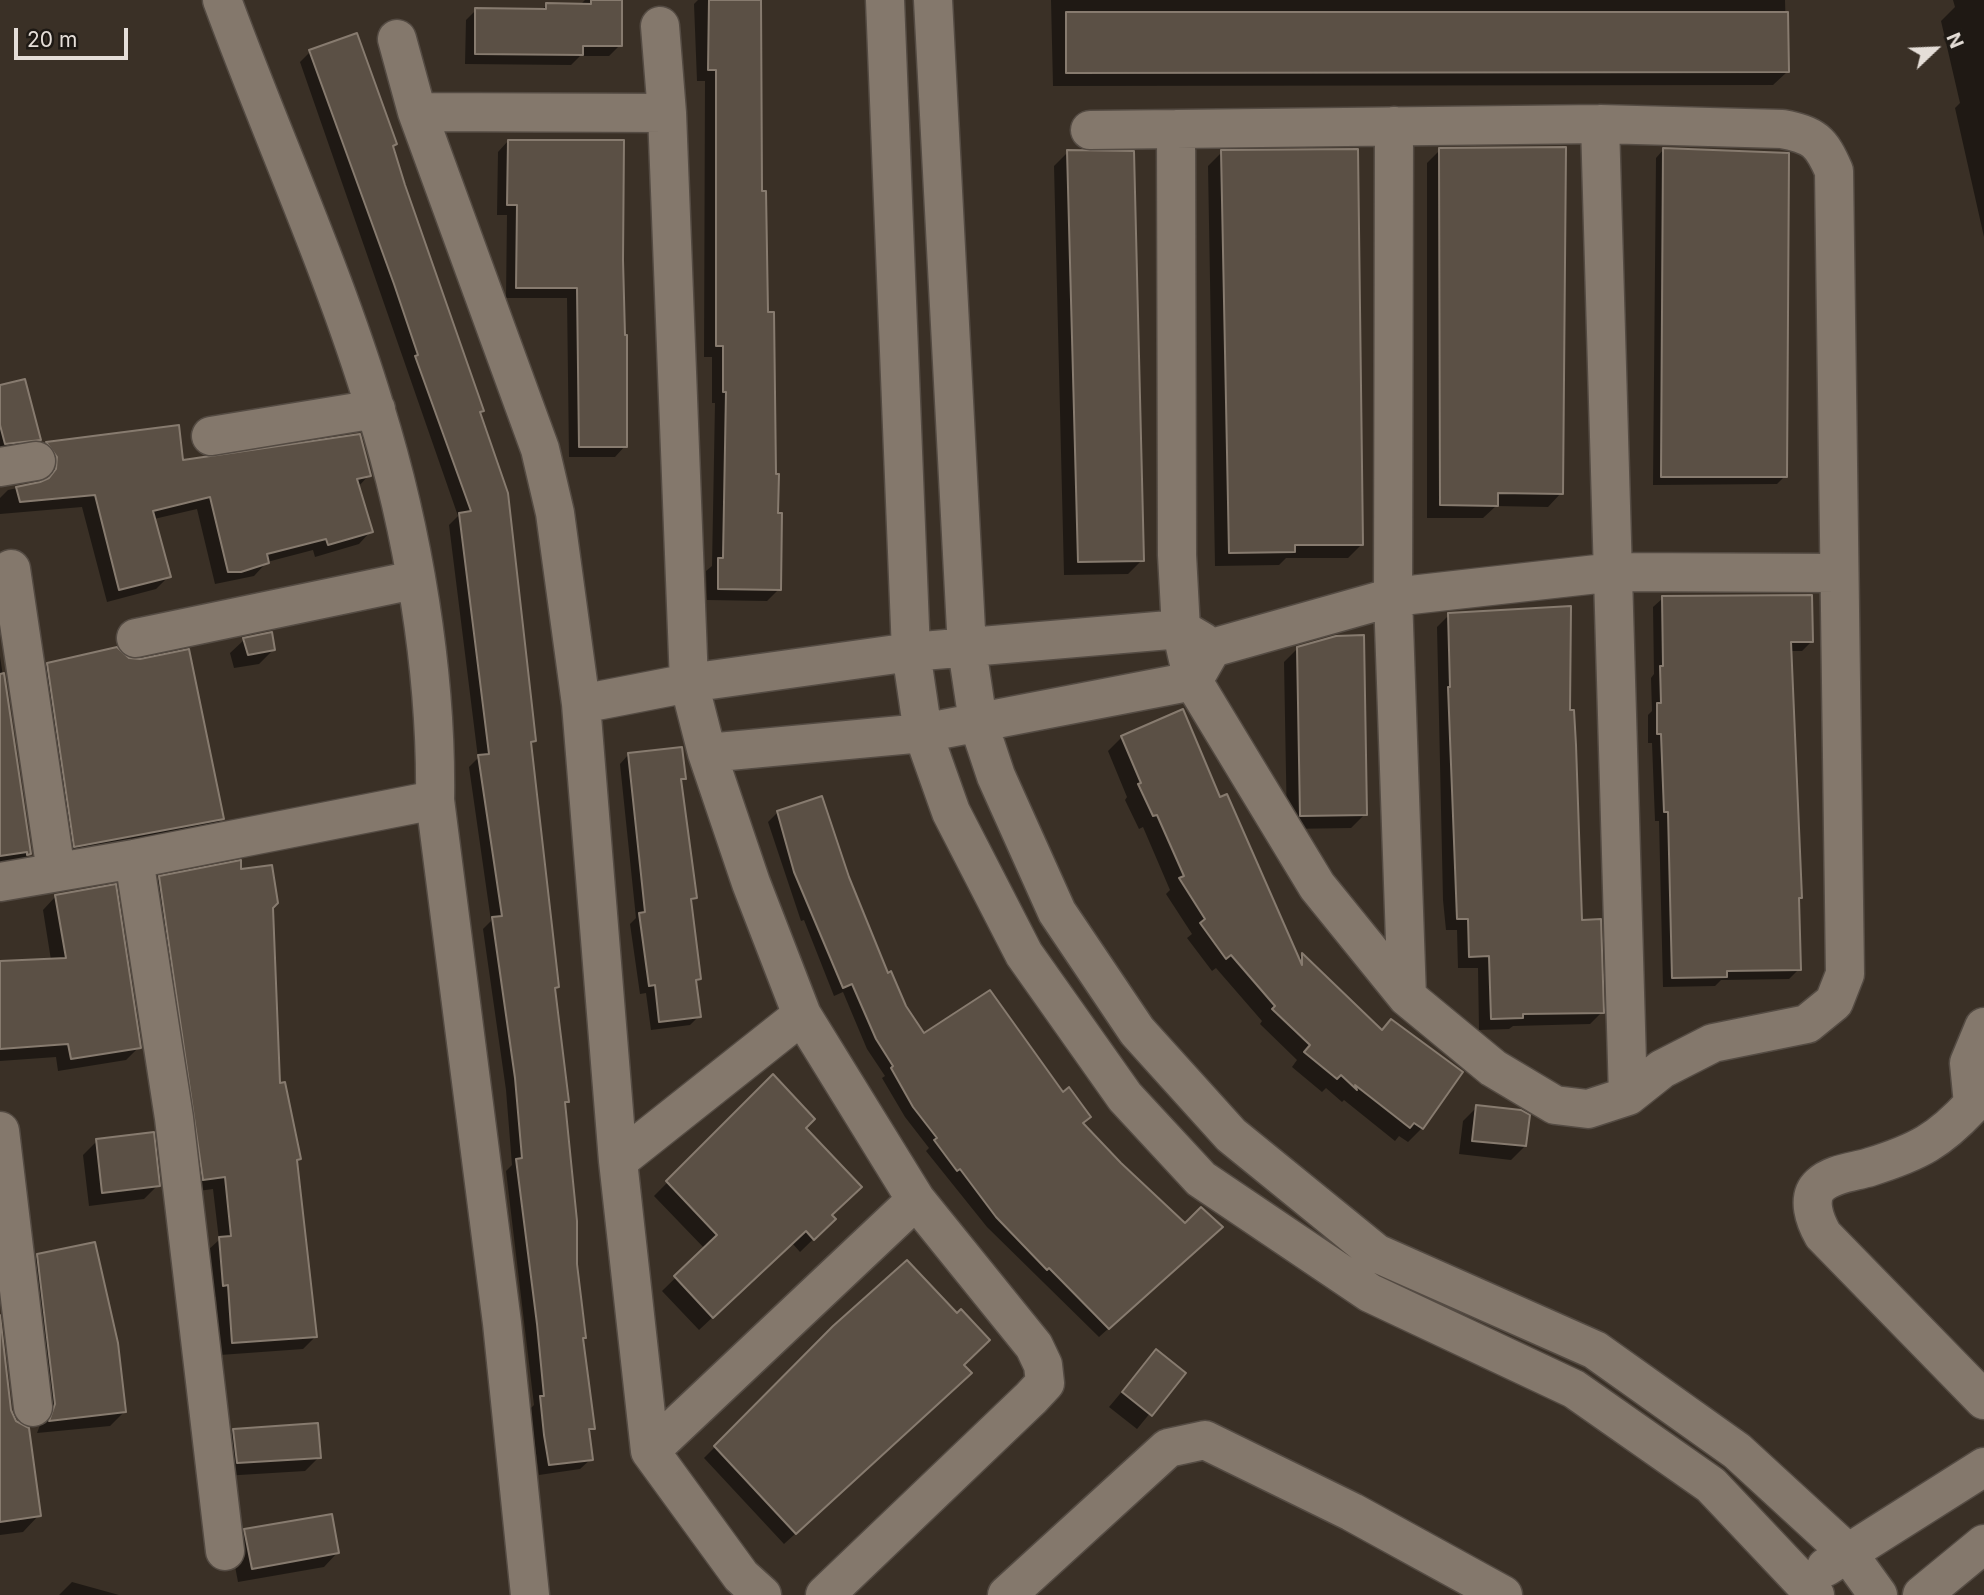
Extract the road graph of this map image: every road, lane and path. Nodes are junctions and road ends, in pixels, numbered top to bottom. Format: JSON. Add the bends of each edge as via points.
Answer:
{"nodes":[{"id":1,"x":222,"y":0,"type":"edge"},
{"id":2,"x":934,"y":11,"type":"edge"},
{"id":3,"x":885,"y":12,"type":"edge"},
{"id":4,"x":660,"y":26,"type":"dead end"},
{"id":5,"x":397,"y":39,"type":"dead end"},
{"id":6,"x":417,"y":113,"type":"junction"},
{"id":7,"x":667,"y":113,"type":"junction"},
{"id":8,"x":1600,"y":124,"type":"junction"},
{"id":9,"x":1394,"y":126,"type":"junction"},
{"id":10,"x":1176,"y":129,"type":"junction"},
{"id":11,"x":1090,"y":130,"type":"dead end"},
{"id":12,"x":376,"y":409,"type":"junction"},
{"id":13,"x":211,"y":436,"type":"dead end"},
{"id":14,"x":11,"y":569,"type":"dead end"},
{"id":15,"x":1615,"y":572,"type":"junction"},
{"id":16,"x":1839,"y":573,"type":"junction"},
{"id":17,"x":414,"y":580,"type":"junction"},
{"id":18,"x":1393,"y":597,"type":"junction"},
{"id":19,"x":136,"y":638,"type":"dead end"},
{"id":20,"x":1197,"y":639,"type":"junction"},
{"id":21,"x":967,"y":649,"type":"junction"},
{"id":22,"x":911,"y":652,"type":"junction"},
{"id":23,"x":1193,"y":681,"type":"junction"},
{"id":24,"x":689,"y":683,"type":"junction"},
{"id":25,"x":581,"y":704,"type":"junction"},
{"id":26,"x":978,"y":722,"type":"junction"},
{"id":27,"x":923,"y":733,"type":"junction"},
{"id":28,"x":707,"y":753,"type":"junction"},
{"id":29,"x":435,"y":800,"type":"junction"},
{"id":30,"x":134,"y":859,"type":"junction"},
{"id":31,"x":56,"y":872,"type":"junction"},
{"id":32,"x":0,"y":882,"type":"edge"},
{"id":33,"x":1407,"y":997,"type":"junction"},
{"id":34,"x":802,"y":1015,"type":"junction"},
{"id":35,"x":1984,"y":1027,"type":"edge"},
{"id":36,"x":1628,"y":1096,"type":"junction"},
{"id":37,"x":1979,"y":1107,"type":"edge"},
{"id":38,"x":0,"y":1131,"type":"edge"},
{"id":39,"x":618,"y":1161,"type":"junction"},
{"id":40,"x":916,"y":1200,"type":"junction"},
{"id":41,"x":1984,"y":1400,"type":"edge"},
{"id":42,"x":33,"y":1407,"type":"dead end"},
{"id":43,"x":650,"y":1451,"type":"junction"},
{"id":44,"x":1984,"y":1466,"type":"edge"},
{"id":45,"x":1984,"y":1544,"type":"edge"},
{"id":46,"x":225,"y":1550,"type":"dead end"},
{"id":47,"x":1847,"y":1552,"type":"junction"},
{"id":48,"x":1804,"y":1590,"type":"edge"},
{"id":49,"x":530,"y":1595,"type":"edge"},
{"id":50,"x":762,"y":1595,"type":"edge"},
{"id":51,"x":825,"y":1595,"type":"edge"},
{"id":52,"x":1007,"y":1595,"type":"edge"},
{"id":53,"x":1503,"y":1595,"type":"edge"},
{"id":54,"x":1878,"y":1595,"type":"edge"},
{"id":55,"x":1922,"y":1595,"type":"edge"}],
"edges":[{"from":1,"to":12,"type":"street"},
{"from":2,"to":3,"type":"street"},
{"from":2,"to":21,"type":"street"},
{"from":3,"to":22,"type":"street"},
{"from":4,"to":7,"type":"street"},
{"from":5,"to":6,"type":"street"},
{"from":6,"to":7,"type":"street"},
{"from":6,"to":25,"type":"street","via":[[540,449],[555,513]]},
{"from":7,"to":24,"type":"street"},
{"from":8,"to":9,"type":"street"},
{"from":8,"to":15,"type":"street"},
{"from":8,"to":16,"type":"street","via":[[1782,128],[1809,134],[1825,150],[1834,171]]},
{"from":9,"to":10,"type":"street"},
{"from":9,"to":18,"type":"street"},
{"from":10,"to":11,"type":"street"},
{"from":10,"to":20,"type":"street","via":[[1177,555]]},
{"from":12,"to":13,"type":"street"},
{"from":12,"to":17,"type":"street"},
{"from":14,"to":31,"type":"street"},
{"from":15,"to":16,"type":"street"},
{"from":15,"to":18,"type":"street"},
{"from":15,"to":36,"type":"street"},
{"from":16,"to":36,"type":"street","via":[[1845,974],[1834,1002],[1807,1024],[1713,1043],[1662,1069]]},
{"from":17,"to":19,"type":"street"},
{"from":17,"to":29,"type":"street","via":[[429,677]]},
{"from":18,"to":20,"type":"street"},
{"from":18,"to":33,"type":"street"},
{"from":20,"to":21,"type":"street"},
{"from":20,"to":23,"type":"street"},
{"from":21,"to":22,"type":"street"},
{"from":21,"to":26,"type":"street"},
{"from":22,"to":24,"type":"street"},
{"from":22,"to":27,"type":"street"},
{"from":23,"to":26,"type":"street"},
{"from":23,"to":33,"type":"street","via":[[1317,886]]},
{"from":24,"to":25,"type":"street"},
{"from":24,"to":28,"type":"street"},
{"from":25,"to":39,"type":"street"},
{"from":26,"to":27,"type":"street"},
{"from":26,"to":47,"type":"street","via":[[996,776],[1057,912],[1137,1031],[1231,1135],[1376,1253],[1595,1350],[1737,1451]]},
{"from":27,"to":28,"type":"street"},
{"from":27,"to":48,"type":"street","via":[[951,812],[1024,954],[1125,1097],[1200,1179],[1370,1293],[1574,1389],[1711,1485]]},
{"from":28,"to":34,"type":"street"},
{"from":29,"to":30,"type":"street"},
{"from":29,"to":49,"type":"street","via":[[502,1323]]},
{"from":30,"to":31,"type":"street"},
{"from":30,"to":46,"type":"street","via":[[174,1118]]},
{"from":31,"to":32,"type":"street"},
{"from":33,"to":36,"type":"street","via":[[1493,1068],[1555,1105],[1588,1109]]},
{"from":34,"to":39,"type":"street"},
{"from":34,"to":40,"type":"street"},
{"from":35,"to":37,"type":"street","via":[[1969,1063]]},
{"from":37,"to":41,"type":"street","via":[[1912,1152],[1840,1174],[1819,1186],[1813,1219],[1823,1235]]},
{"from":38,"to":42,"type":"street"},
{"from":39,"to":43,"type":"street"},
{"from":40,"to":43,"type":"street"},
{"from":40,"to":51,"type":"street","via":[[1034,1346],[1045,1383]]},
{"from":43,"to":50,"type":"street","via":[[740,1576]]},
{"from":44,"to":47,"type":"street"},
{"from":45,"to":55,"type":"street"},
{"from":47,"to":48,"type":"street"},
{"from":47,"to":54,"type":"street"},
{"from":52,"to":53,"type":"street","via":[[1168,1448],[1205,1440],[1352,1512]]}]}
